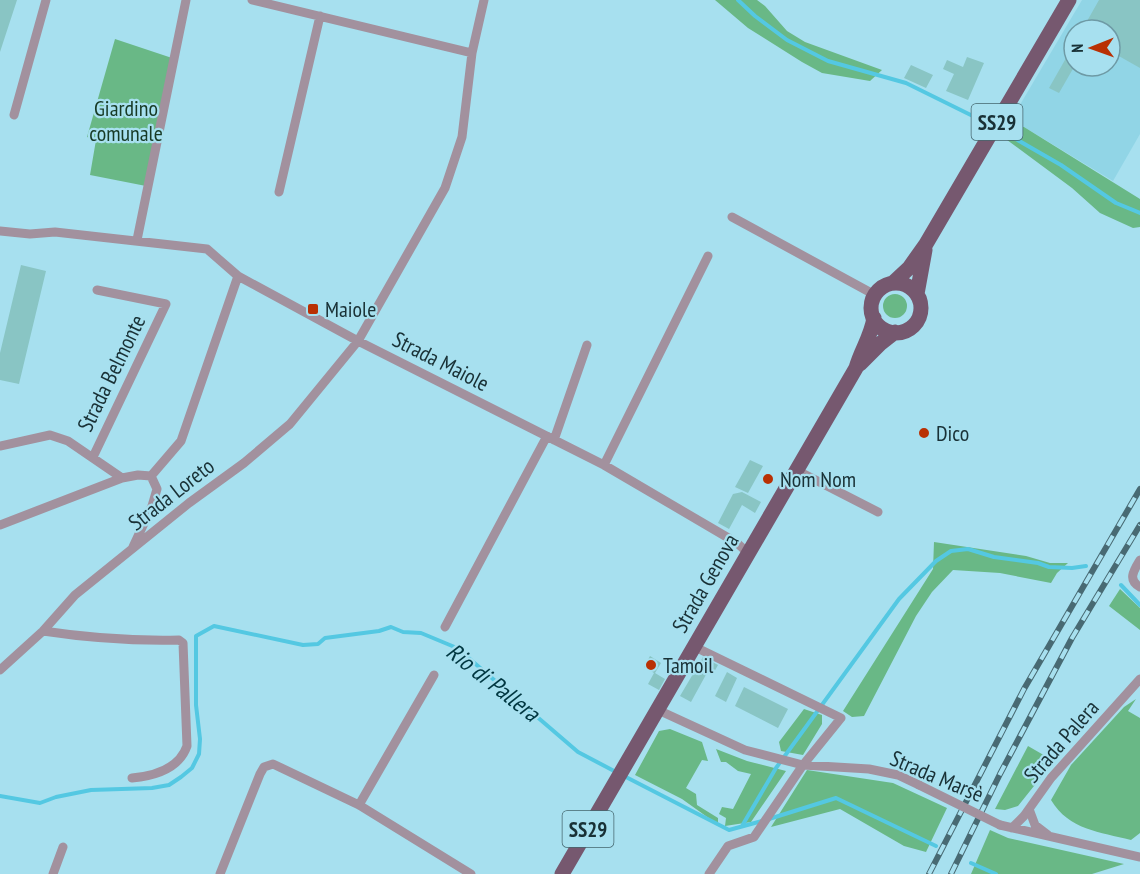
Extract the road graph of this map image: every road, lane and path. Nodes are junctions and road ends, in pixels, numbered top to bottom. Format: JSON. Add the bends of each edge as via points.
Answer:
{"nodes":[{"id":1,"x":46,"y":0,"type":"edge"},
{"id":2,"x":186,"y":0,"type":"edge"},
{"id":3,"x":252,"y":0,"type":"edge"},
{"id":4,"x":484,"y":0,"type":"edge"},
{"id":5,"x":1069,"y":0,"type":"edge"},
{"id":6,"x":320,"y":16,"type":"junction"},
{"id":7,"x":472,"y":53,"type":"junction"},
{"id":8,"x":14,"y":115,"type":"dead end"},
{"id":9,"x":279,"y":192,"type":"dead end"},
{"id":10,"x":732,"y":216,"type":"dead end"},
{"id":11,"x":0,"y":231,"type":"edge"},
{"id":12,"x":137,"y":240,"type":"junction"},
{"id":13,"x":926,"y":244,"type":"junction"},
{"id":14,"x":708,"y":256,"type":"dead end"},
{"id":15,"x":238,"y":276,"type":"junction"},
{"id":16,"x":894,"y":282,"type":"junction"},
{"id":17,"x":97,"y":290,"type":"dead end"},
{"id":18,"x":917,"y":294,"type":"junction"},
{"id":19,"x":875,"y":295,"type":"junction"},
{"id":20,"x":874,"y":318,"type":"junction"},
{"id":21,"x":895,"y":333,"type":"junction"},
{"id":22,"x":358,"y":341,"type":"junction"},
{"id":23,"x":587,"y":345,"type":"dead end"},
{"id":24,"x":856,"y":368,"type":"junction"},
{"id":25,"x":550,"y":438,"type":"junction"},
{"id":26,"x":0,"y":446,"type":"edge"},
{"id":27,"x":93,"y":457,"type":"junction"},
{"id":28,"x":604,"y":465,"type":"junction"},
{"id":29,"x":796,"y":470,"type":"junction"},
{"id":30,"x":150,"y":476,"type":"junction"},
{"id":31,"x":122,"y":478,"type":"junction"},
{"id":32,"x":878,"y":512,"type":"dead end"},
{"id":33,"x":0,"y":525,"type":"edge"},
{"id":34,"x":132,"y":550,"type":"junction"},
{"id":35,"x":748,"y":553,"type":"junction"},
{"id":36,"x":1140,"y":560,"type":"edge"},
{"id":37,"x":1140,"y":587,"type":"edge"},
{"id":38,"x":445,"y":627,"type":"dead end"},
{"id":39,"x":43,"y":631,"type":"junction"},
{"id":40,"x":693,"y":646,"type":"junction"},
{"id":41,"x":0,"y":670,"type":"edge"},
{"id":42,"x":434,"y":675,"type":"dead end"},
{"id":43,"x":1140,"y":679,"type":"edge"},
{"id":44,"x":658,"y":710,"type":"junction"},
{"id":45,"x":803,"y":765,"type":"junction"},
{"id":46,"x":132,"y":778,"type":"dead end"},
{"id":47,"x":359,"y":805,"type":"junction"},
{"id":48,"x":1029,"y":809,"type":"junction"},
{"id":49,"x":1012,"y":828,"type":"junction"},
{"id":50,"x":1052,"y":838,"type":"junction"},
{"id":51,"x":63,"y":847,"type":"dead end"},
{"id":52,"x":1140,"y":857,"type":"edge"},
{"id":53,"x":53,"y":874,"type":"edge"},
{"id":54,"x":220,"y":874,"type":"edge"},
{"id":55,"x":471,"y":874,"type":"edge"},
{"id":56,"x":562,"y":874,"type":"edge"},
{"id":57,"x":710,"y":874,"type":"edge"}],
"edges":[{"from":1,"to":8,"type":"street"},
{"from":2,"to":12,"type":"street"},
{"from":3,"to":6,"type":"street"},
{"from":4,"to":7,"type":"street","name":"Strada Loreto"},
{"from":5,"to":13,"type":"main road","name":"Strada Genova","number":"SS29"},
{"from":6,"to":7,"type":"street"},
{"from":6,"to":9,"type":"street"},
{"from":7,"to":22,"type":"street","name":"Strada Loreto","via":[[462,136],[446,188]]},
{"from":10,"to":19,"type":"street"},
{"from":11,"to":12,"type":"street","name":"Strada Maiole"},
{"from":12,"to":15,"type":"street","name":"Strada Maiole","via":[[207,249]]},
{"from":13,"to":16,"type":"main road","name":"Strada Genova","number":"SS29"},
{"from":13,"to":18,"type":"main road","name":"Strada Genova","number":"SS29"},
{"from":14,"to":28,"type":"street"},
{"from":15,"to":22,"type":"street","name":"Strada Maiole"},
{"from":15,"to":30,"type":"street","via":[[181,441]]},
{"from":16,"to":18,"type":"main road","via":[[910,286]]},
{"from":16,"to":19,"type":"main road","name":"Strada Genova","number":"SS29"},
{"from":17,"to":27,"type":"street","name":"Strada Belmonte","via":[[166,304]]},
{"from":18,"to":21,"type":"main road","name":"Strada Genova","number":"SS29","via":[[921,305],[918,320],[907,330]]},
{"from":19,"to":20,"type":"main road","name":"Strada Genova","number":"SS29","via":[[871,310]]},
{"from":20,"to":21,"type":"main road","via":[[885,330]]},
{"from":20,"to":24,"type":"main road","name":"Strada Genova","number":"SS29"},
{"from":21,"to":24,"type":"main road","name":"Strada Genova","number":"SS29"},
{"from":22,"to":25,"type":"street","name":"Strada Maiole"},
{"from":22,"to":34,"type":"street","name":"Strada Loreto","via":[[290,424]]},
{"from":23,"to":25,"type":"street"},
{"from":24,"to":29,"type":"main road","name":"Strada Genova","number":"SS29"},
{"from":25,"to":28,"type":"street","name":"Strada Maiole"},
{"from":25,"to":38,"type":"street"},
{"from":26,"to":27,"type":"street","via":[[50,435]]},
{"from":27,"to":31,"type":"street"},
{"from":28,"to":35,"type":"street","name":"Strada Maiole"},
{"from":29,"to":32,"type":"street"},
{"from":29,"to":35,"type":"main road","name":"Strada Genova","number":"SS29"},
{"from":30,"to":31,"type":"street"},
{"from":30,"to":34,"type":"street","via":[[157,489]]},
{"from":31,"to":33,"type":"street"},
{"from":34,"to":39,"type":"street","name":"Strada Loreto","via":[[75,595]]},
{"from":35,"to":40,"type":"main road","name":"Strada Genova","number":"SS29"},
{"from":36,"to":37,"type":"street","via":[[1132,576]]},
{"from":39,"to":41,"type":"street","name":"Strada Loreto"},
{"from":39,"to":46,"type":"street","via":[[89,638],[183,643],[187,746],[184,754],[162,771]]},
{"from":40,"to":44,"type":"main road","name":"Strada Genova","number":"SS29"},
{"from":40,"to":45,"type":"street","via":[[841,718]]},
{"from":42,"to":47,"type":"street"},
{"from":43,"to":48,"type":"street","name":"Strada Palera","via":[[1051,778]]},
{"from":44,"to":45,"type":"street","name":"Strada Marsè","via":[[745,750]]},
{"from":44,"to":56,"type":"main road","name":"Strada Genova","number":"SS29"},
{"from":45,"to":49,"type":"street","name":"Strada Marsè","bridge":true,"via":[[898,775]]},
{"from":45,"to":57,"type":"street","via":[[754,837],[728,846]]},
{"from":47,"to":54,"type":"street","via":[[273,765],[264,766]]},
{"from":47,"to":55,"type":"street"},
{"from":48,"to":49,"type":"street","name":"Strada Palera"},
{"from":48,"to":50,"type":"street","via":[[1035,825]]},
{"from":49,"to":50,"type":"street","name":"Strada Marsè"},
{"from":50,"to":52,"type":"street","name":"Strada Marsè"},
{"from":51,"to":53,"type":"street"}]}
